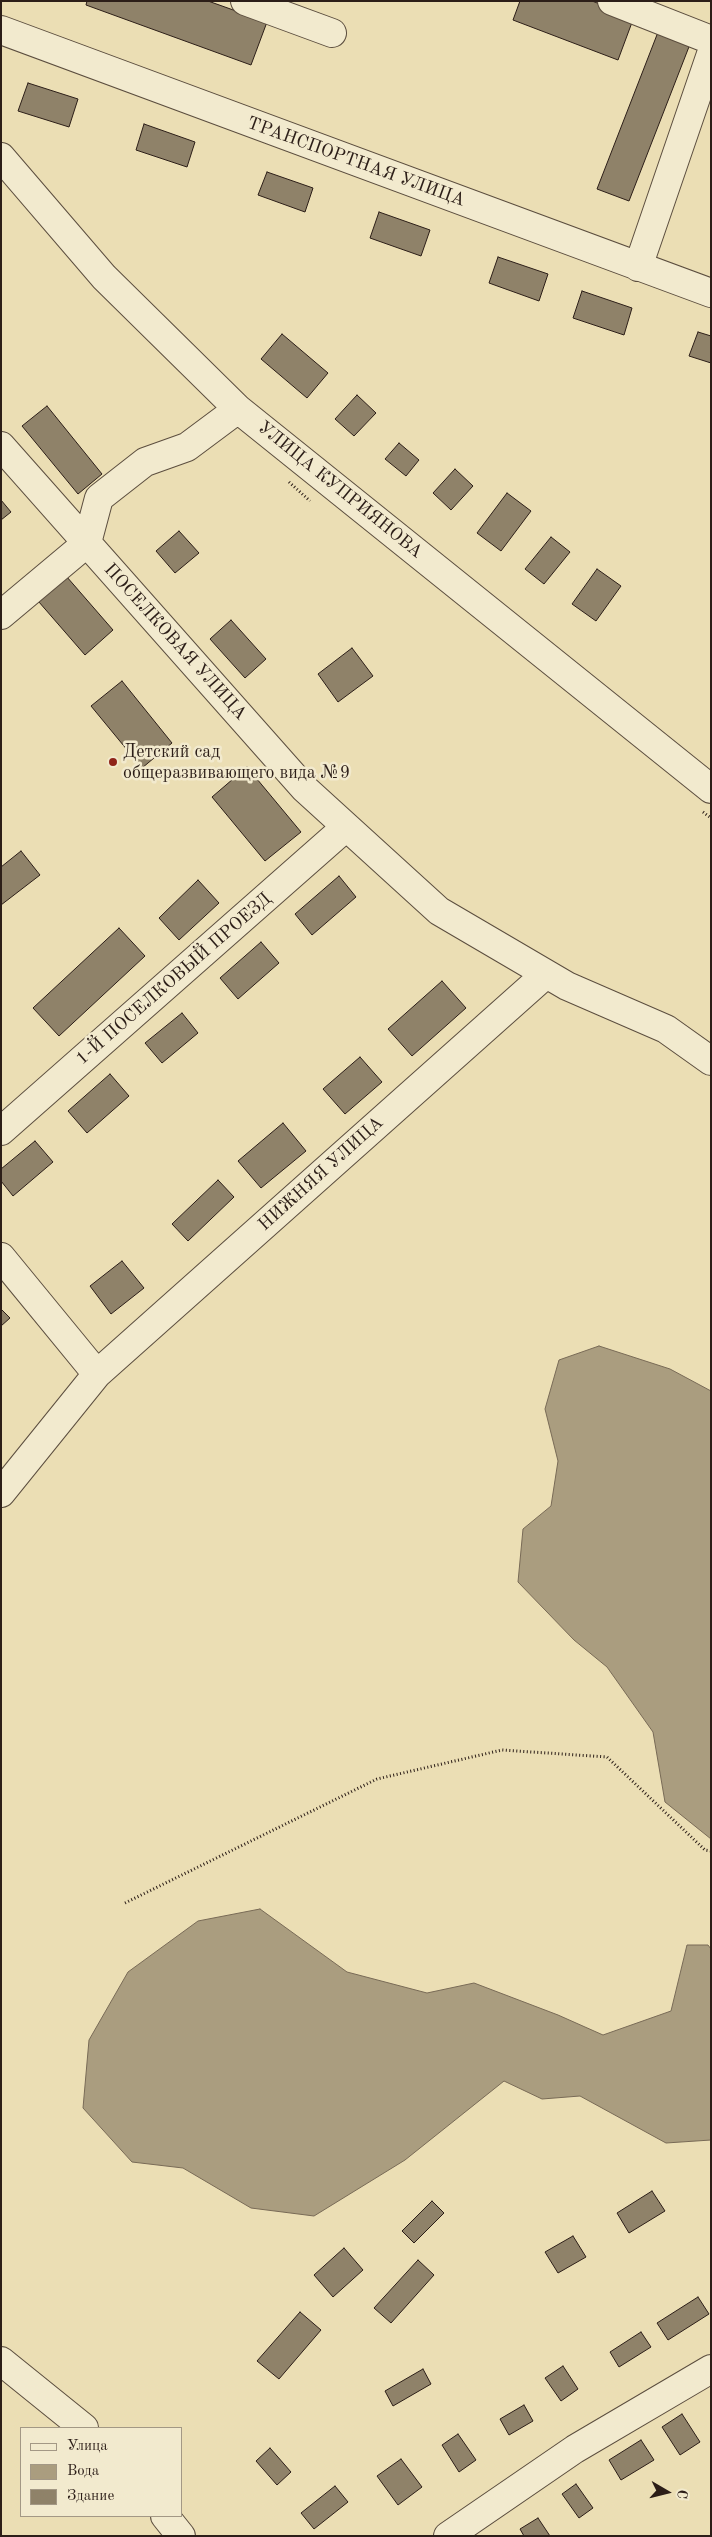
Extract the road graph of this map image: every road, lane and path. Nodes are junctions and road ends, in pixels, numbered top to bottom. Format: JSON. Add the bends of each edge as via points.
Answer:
{"nodes":[{"id":1,"x":245,"y":1,"type":"edge"},
{"id":2,"x":612,"y":1,"type":"edge"},
{"id":3,"x":1,"y":30,"type":"edge"},
{"id":4,"x":332,"y":34,"type":"dead end"},
{"id":5,"x":711,"y":40,"type":"edge"},
{"id":6,"x":711,"y":54,"type":"edge"},
{"id":7,"x":1,"y":156,"type":"edge"},
{"id":8,"x":638,"y":267,"type":"junction"},
{"id":9,"x":711,"y":294,"type":"edge"},
{"id":10,"x":238,"y":409,"type":"junction"},
{"id":11,"x":1,"y":446,"type":"edge"},
{"id":12,"x":87,"y":543,"type":"junction"},
{"id":13,"x":1,"y":615,"type":"edge"},
{"id":14,"x":711,"y":789,"type":"edge"},
{"id":15,"x":346,"y":826,"type":"junction"},
{"id":16,"x":546,"y":974,"type":"junction"},
{"id":17,"x":711,"y":1061,"type":"edge"},
{"id":18,"x":1,"y":1131,"type":"edge"},
{"id":19,"x":1,"y":1257,"type":"edge"},
{"id":20,"x":97,"y":1374,"type":"junction"},
{"id":21,"x":1,"y":1492,"type":"edge"},
{"id":22,"x":711,"y":1852,"type":"edge"},
{"id":23,"x":125,"y":1903,"type":"dead end"},
{"id":24,"x":1,"y":2361,"type":"edge"},
{"id":25,"x":711,"y":2369,"type":"edge"},
{"id":26,"x":83,"y":2427,"type":"edge"},
{"id":27,"x":166,"y":2517,"type":"edge"},
{"id":28,"x":181,"y":2536,"type":"edge"},
{"id":29,"x":448,"y":2536,"type":"edge"}],
"edges":[{"from":1,"to":4,"type":"street"},
{"from":2,"to":5,"type":"street"},
{"from":3,"to":8,"type":"street","name":"ТРАНСПОРТНАЯ УЛИЦА"},
{"from":6,"to":8,"type":"street"},
{"from":7,"to":10,"type":"street","name":"УЛИЦА КУПРИЯНОВА","via":[[104,277]]},
{"from":8,"to":9,"type":"street","name":"ТРАНСПОРТНАЯ УЛИЦА"},
{"from":10,"to":12,"type":"street","via":[[186,447],[145,462],[99,498]]},
{"from":10,"to":14,"type":"street","name":"УЛИЦА КУПРИЯНОВА"},
{"from":11,"to":12,"type":"street","name":"ПОСЕЛКОВАЯ УЛИЦА"},
{"from":12,"to":13,"type":"street"},
{"from":12,"to":15,"type":"street","name":"ПОСЕЛКОВАЯ УЛИЦА","via":[[305,789]]},
{"from":15,"to":16,"type":"street","name":"ПОСЕЛКОВАЯ УЛИЦА","via":[[439,911]]},
{"from":15,"to":18,"type":"street","name":"1-Й ПОСЕЛКОВЫЙ ПРОЕЗД"},
{"from":16,"to":17,"type":"street","name":"ПОСЕЛКОВАЯ УЛИЦА","via":[[666,1029]]},
{"from":16,"to":20,"type":"street","name":"НИЖНЯЯ УЛИЦА"},
{"from":19,"to":20,"type":"street"},
{"from":20,"to":21,"type":"street","name":"НИЖНЯЯ УЛИЦА"},
{"from":22,"to":23,"type":"path","via":[[705,1850],[607,1757],[502,1750],[377,1779]]},
{"from":24,"to":26,"type":"street"},
{"from":25,"to":29,"type":"street","via":[[575,2449]]},
{"from":27,"to":28,"type":"street"}]}
